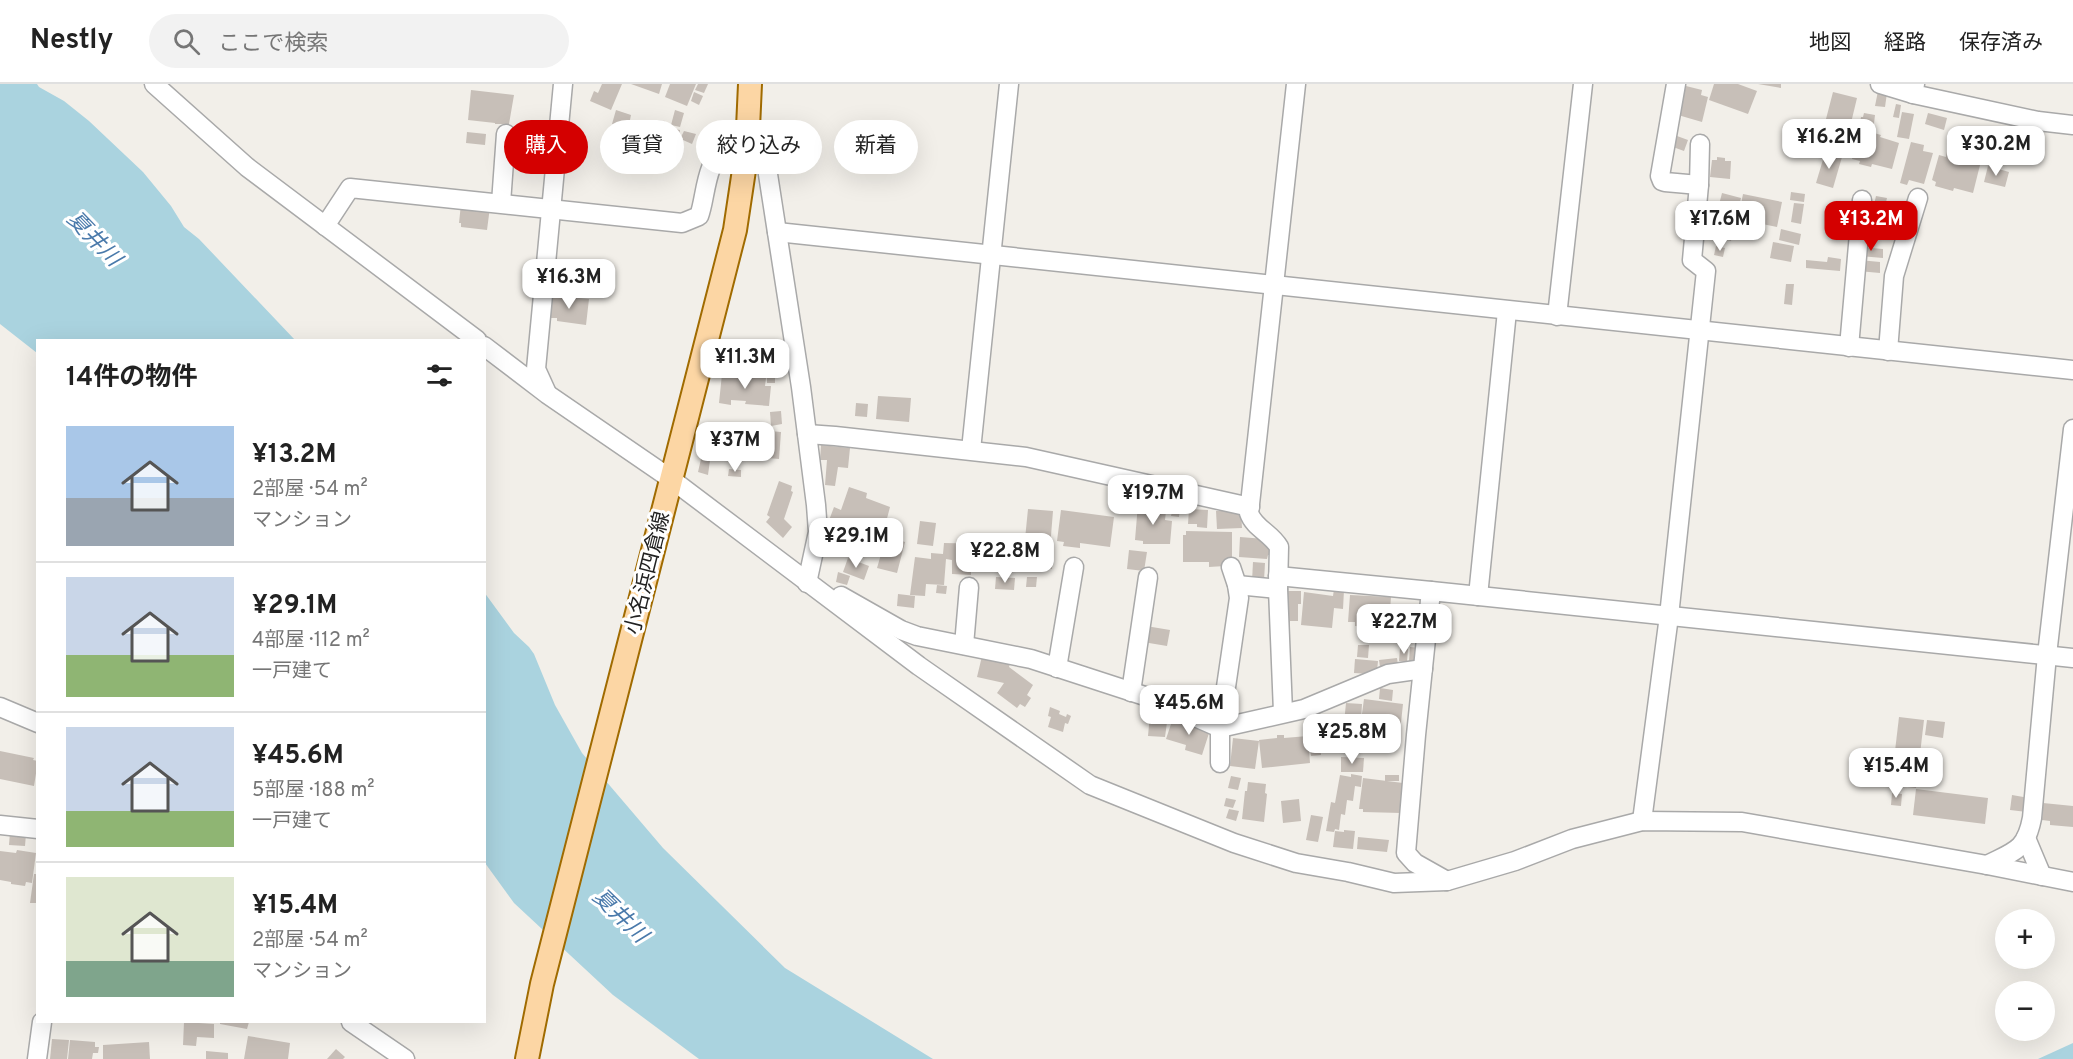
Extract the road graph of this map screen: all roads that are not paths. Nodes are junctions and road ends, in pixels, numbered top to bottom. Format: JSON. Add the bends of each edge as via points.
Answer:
{"nodes":[{"id":1,"x":154,"y":84,"type":"edge"},
{"id":2,"x":563,"y":84,"type":"edge"},
{"id":3,"x":750,"y":84,"type":"edge"},
{"id":4,"x":1009,"y":84,"type":"edge"},
{"id":5,"x":1296,"y":84,"type":"edge"},
{"id":6,"x":1582,"y":84,"type":"edge"},
{"id":7,"x":1676,"y":84,"type":"edge"},
{"id":8,"x":1880,"y":84,"type":"edge"},
{"id":9,"x":1914,"y":89,"type":"edge"},
{"id":10,"x":748,"y":118,"type":"joint"},
{"id":11,"x":2073,"y":125,"type":"edge"},
{"id":12,"x":1700,"y":144,"type":"dead end"},
{"id":13,"x":504,"y":162,"type":"edge"},
{"id":14,"x":709,"y":174,"type":"edge"},
{"id":15,"x":743,"y":174,"type":"edge"},
{"id":16,"x":1699,"y":185,"type":"junction"},
{"id":17,"x":1918,"y":198,"type":"dead end"},
{"id":18,"x":1862,"y":200,"type":"dead end"},
{"id":19,"x":501,"y":203,"type":"junction"},
{"id":20,"x":551,"y":208,"type":"junction"},
{"id":21,"x":325,"y":226,"type":"junction"},
{"id":22,"x":777,"y":232,"type":"junction"},
{"id":23,"x":991,"y":255,"type":"junction"},
{"id":24,"x":1275,"y":286,"type":"junction"},
{"id":25,"x":1507,"y":311,"type":"junction"},
{"id":26,"x":1557,"y":316,"type":"junction"},
{"id":27,"x":1699,"y":331,"type":"junction"},
{"id":28,"x":476,"y":339,"type":"edge"},
{"id":29,"x":1849,"y":347,"type":"junction"},
{"id":30,"x":486,"y":348,"type":"edge"},
{"id":31,"x":1888,"y":351,"type":"junction"},
{"id":32,"x":2073,"y":370,"type":"edge"},
{"id":33,"x":547,"y":394,"type":"junction"},
{"id":34,"x":2073,"y":429,"type":"edge"},
{"id":35,"x":807,"y":434,"type":"junction"},
{"id":36,"x":971,"y":450,"type":"junction"},
{"id":37,"x":669,"y":486,"type":"junction"},
{"id":38,"x":1250,"y":507,"type":"junction"},
{"id":39,"x":1074,"y":567,"type":"dead end"},
{"id":40,"x":1231,"y":567,"type":"dead end"},
{"id":41,"x":1148,"y":577,"type":"dead end"},
{"id":42,"x":1278,"y":582,"type":"junction"},
{"id":43,"x":1237,"y":585,"type":"junction"},
{"id":44,"x":813,"y":587,"type":"junction"},
{"id":45,"x":969,"y":587,"type":"dead end"},
{"id":46,"x":1431,"y":591,"type":"junction"},
{"id":47,"x":1478,"y":596,"type":"junction"},
{"id":48,"x":1669,"y":616,"type":"junction"},
{"id":49,"x":964,"y":645,"type":"junction"},
{"id":50,"x":2047,"y":655,"type":"junction"},
{"id":51,"x":2073,"y":658,"type":"edge"},
{"id":52,"x":1057,"y":668,"type":"junction"},
{"id":53,"x":1423,"y":669,"type":"junction"},
{"id":54,"x":1131,"y":692,"type":"junction"},
{"id":55,"x":0,"y":707,"type":"edge"},
{"id":56,"x":1283,"y":712,"type":"junction"},
{"id":57,"x":36,"y":722,"type":"edge"},
{"id":58,"x":1220,"y":728,"type":"junction"},
{"id":59,"x":1220,"y":763,"type":"dead end"},
{"id":60,"x":1642,"y":821,"type":"junction"},
{"id":61,"x":0,"y":825,"type":"edge"},
{"id":62,"x":36,"y":829,"type":"edge"},
{"id":63,"x":2026,"y":838,"type":"junction"},
{"id":64,"x":1987,"y":865,"type":"junction"},
{"id":65,"x":2042,"y":876,"type":"junction"},
{"id":66,"x":1447,"y":881,"type":"junction"},
{"id":67,"x":2073,"y":882,"type":"edge"},
{"id":68,"x":42,"y":1023,"type":"edge"},
{"id":69,"x":352,"y":1023,"type":"edge"},
{"id":70,"x":37,"y":1059,"type":"edge"},
{"id":71,"x":405,"y":1059,"type":"edge"},
{"id":72,"x":527,"y":1059,"type":"edge"}],
"edges":[{"from":1,"to":21,"type":"street","via":[[247,167]]},
{"from":2,"to":20,"type":"street"},
{"from":3,"to":10,"type":"main road","name":"小名浜四倉線"},
{"from":4,"to":23,"type":"street"},
{"from":5,"to":24,"type":"street"},
{"from":6,"to":26,"type":"street"},
{"from":7,"to":16,"type":"street","via":[[1660,176],[1665,182]]},
{"from":8,"to":9,"type":"street"},
{"from":9,"to":11,"type":"street","via":[[2038,121]]},
{"from":10,"to":22,"type":"street","via":[[765,155]]},
{"from":12,"to":16,"type":"street"},
{"from":13,"to":19,"type":"street"},
{"from":14,"to":20,"type":"street","via":[[699,216],[682,223]]},
{"from":15,"to":37,"type":"main road","name":"小名浜四倉線","via":[[735,230]]},
{"from":16,"to":27,"type":"street","via":[[1692,260],[1706,271]]},
{"from":17,"to":31,"type":"street","via":[[1894,276]]},
{"from":18,"to":29,"type":"street"},
{"from":19,"to":20,"type":"street"},
{"from":19,"to":21,"type":"street","via":[[350,188]]},
{"from":20,"to":33,"type":"street","via":[[536,369]]},
{"from":21,"to":28,"type":"street"},
{"from":22,"to":23,"type":"street"},
{"from":22,"to":35,"type":"street"},
{"from":23,"to":24,"type":"street"},
{"from":23,"to":36,"type":"street"},
{"from":24,"to":25,"type":"street"},
{"from":24,"to":38,"type":"street"},
{"from":25,"to":26,"type":"street"},
{"from":25,"to":47,"type":"street"},
{"from":26,"to":27,"type":"street"},
{"from":27,"to":29,"type":"street"},
{"from":27,"to":48,"type":"street"},
{"from":29,"to":31,"type":"street"},
{"from":30,"to":33,"type":"street"},
{"from":31,"to":32,"type":"street"},
{"from":33,"to":37,"type":"street"},
{"from":34,"to":50,"type":"street"},
{"from":35,"to":36,"type":"street"},
{"from":35,"to":44,"type":"street","via":[[818,532]]},
{"from":36,"to":38,"type":"street","via":[[1026,457]]},
{"from":37,"to":44,"type":"street"},
{"from":37,"to":72,"type":"main road","name":"小名浜四倉線","via":[[542,984]]},
{"from":38,"to":42,"type":"street","via":[[1252,521],[1279,547]]},
{"from":39,"to":52,"type":"street"},
{"from":40,"to":43,"type":"street"},
{"from":41,"to":54,"type":"street"},
{"from":42,"to":43,"type":"street"},
{"from":42,"to":46,"type":"street"},
{"from":42,"to":56,"type":"street"},
{"from":43,"to":58,"type":"street","via":[[1239,598]]},
{"from":44,"to":49,"type":"street","via":[[832,591],[901,630]]},
{"from":44,"to":66,"type":"street","via":[[928,673],[1090,785],[1234,843],[1296,863],[1394,883]]},
{"from":45,"to":49,"type":"street"},
{"from":46,"to":47,"type":"street"},
{"from":46,"to":53,"type":"street"},
{"from":47,"to":48,"type":"street"},
{"from":48,"to":50,"type":"street"},
{"from":48,"to":60,"type":"street"},
{"from":49,"to":52,"type":"street"},
{"from":50,"to":51,"type":"street"},
{"from":50,"to":63,"type":"street","via":[[2032,818]]},
{"from":52,"to":54,"type":"street"},
{"from":53,"to":56,"type":"street","via":[[1388,674],[1304,709]]},
{"from":53,"to":66,"type":"street","via":[[1406,853]]},
{"from":54,"to":58,"type":"street"},
{"from":55,"to":57,"type":"street"},
{"from":56,"to":58,"type":"street"},
{"from":58,"to":59,"type":"street"},
{"from":60,"to":64,"type":"street","via":[[1742,822]]},
{"from":60,"to":66,"type":"street","via":[[1572,839]]},
{"from":61,"to":62,"type":"street"},
{"from":63,"to":64,"type":"street","via":[[2022,846]]},
{"from":63,"to":65,"type":"street"},
{"from":64,"to":65,"type":"street"},
{"from":65,"to":67,"type":"street"},
{"from":68,"to":70,"type":"street"},
{"from":69,"to":71,"type":"street"}]}
